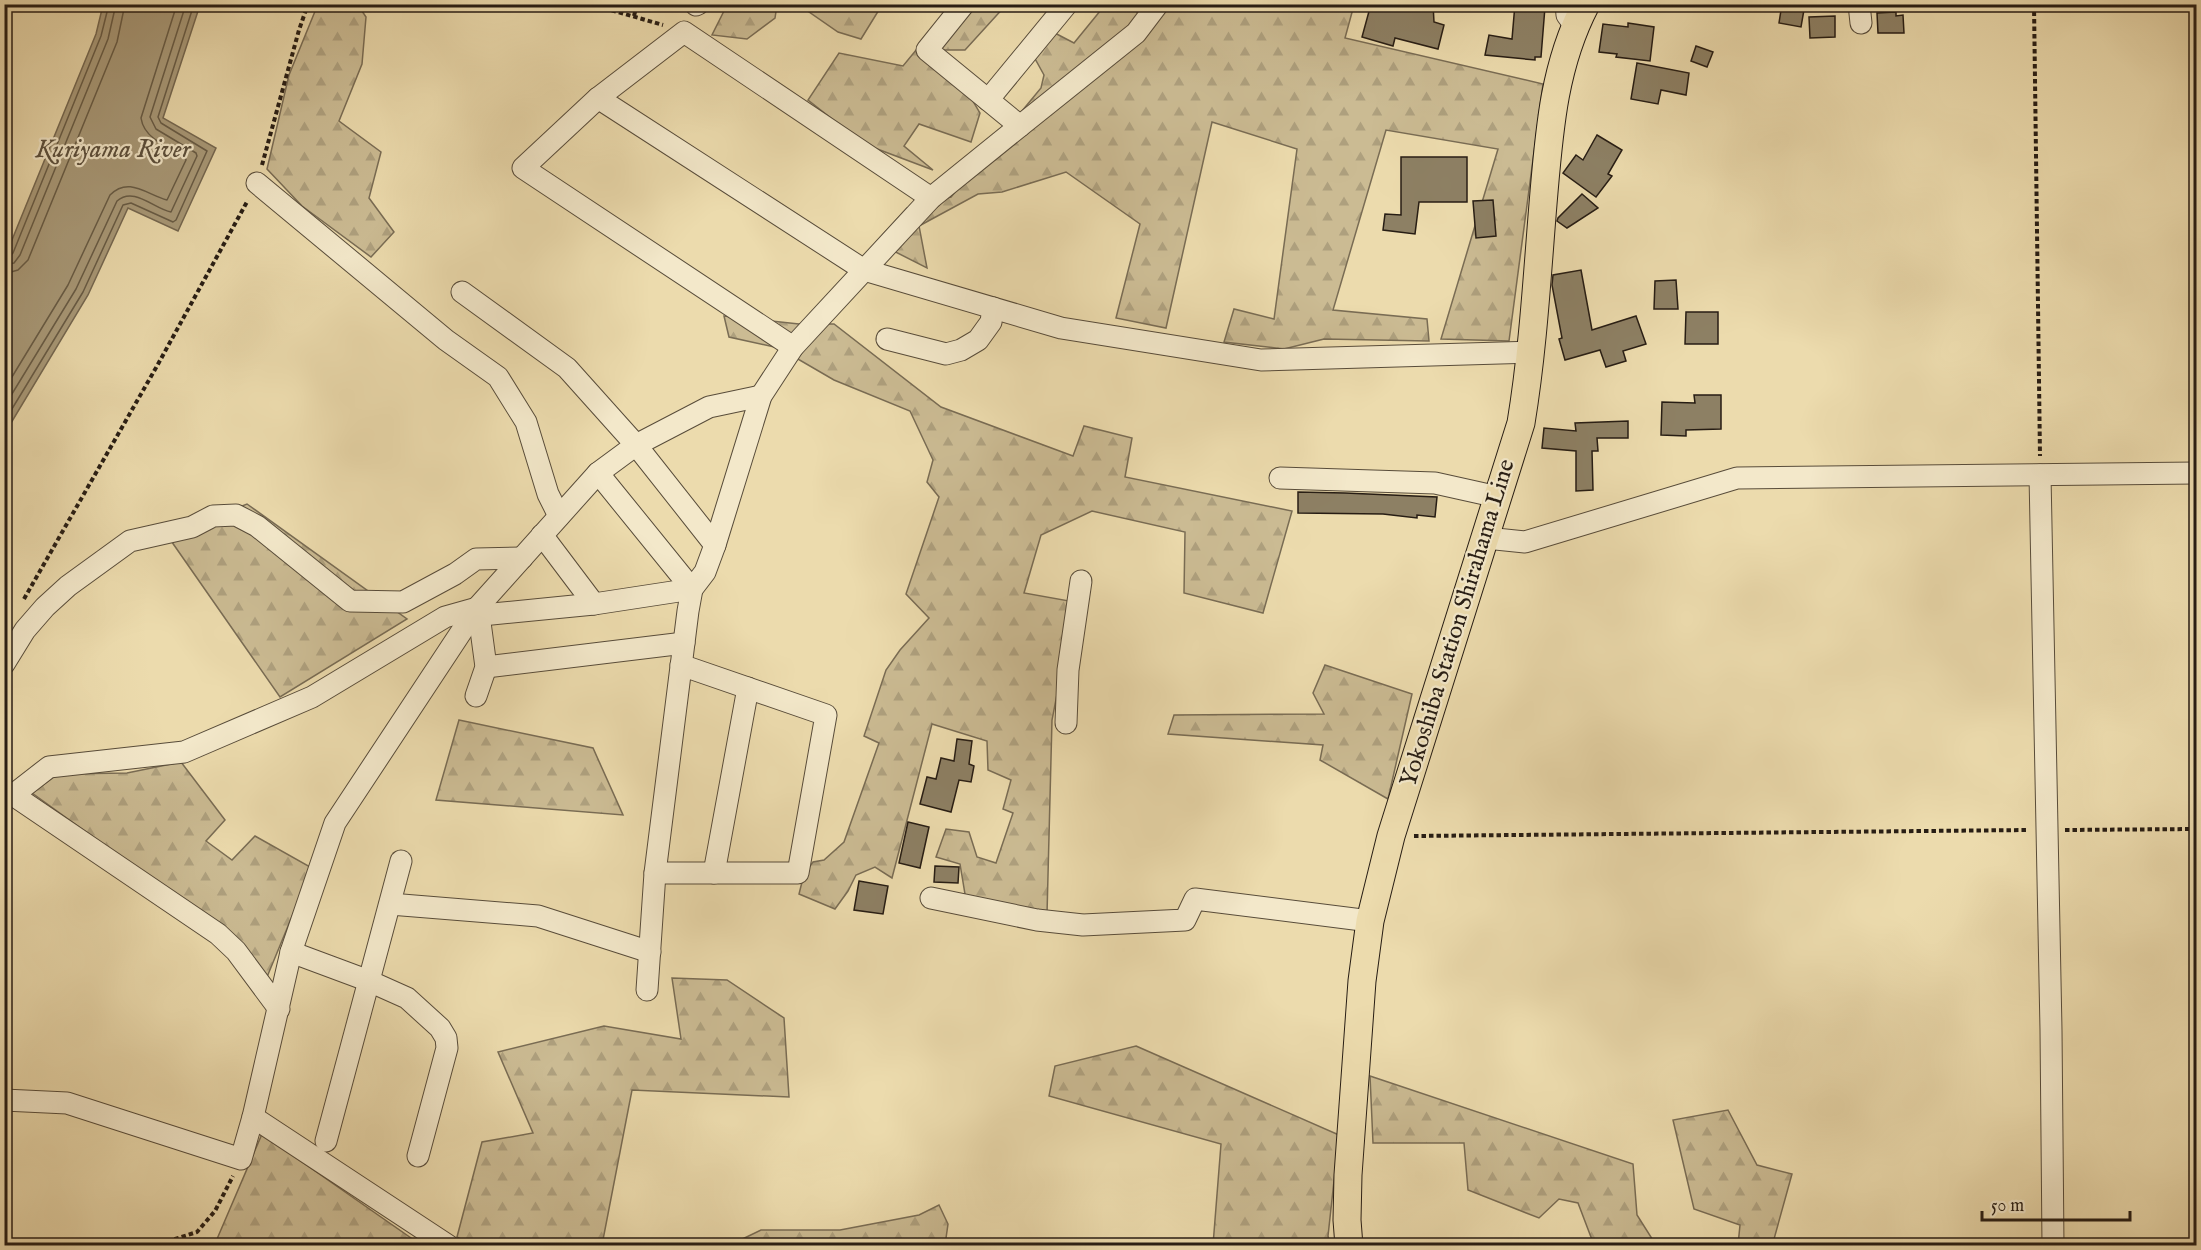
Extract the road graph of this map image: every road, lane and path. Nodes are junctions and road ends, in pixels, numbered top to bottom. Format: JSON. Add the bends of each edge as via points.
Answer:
{"nodes":[{"id":1,"x":308,"y":4,"type":"edge"},
{"id":2,"x":590,"y":4,"type":"edge"},
{"id":3,"x":637,"y":4,"type":"edge"},
{"id":4,"x":964,"y":4,"type":"edge"},
{"id":5,"x":1067,"y":4,"type":"edge"},
{"id":6,"x":1158,"y":4,"type":"edge"},
{"id":7,"x":2034,"y":4,"type":"edge"},
{"id":8,"x":1576,"y":12,"type":"edge"},
{"id":9,"x":634,"y":16,"type":"junction"},
{"id":10,"x":684,"y":32,"type":"junction"},
{"id":11,"x":597,"y":98,"type":"junction"},
{"id":12,"x":988,"y":100,"type":"junction"},
{"id":13,"x":1020,"y":126,"type":"junction"},
{"id":14,"x":257,"y":183,"type":"junction"},
{"id":15,"x":931,"y":198,"type":"junction"},
{"id":16,"x":864,"y":270,"type":"junction"},
{"id":17,"x":462,"y":292,"type":"dead end"},
{"id":18,"x":993,"y":308,"type":"junction"},
{"id":19,"x":887,"y":339,"type":"dead end"},
{"id":20,"x":793,"y":347,"type":"junction"},
{"id":21,"x":1531,"y":352,"type":"junction"},
{"id":22,"x":761,"y":396,"type":"junction"},
{"id":23,"x":636,"y":446,"type":"junction"},
{"id":24,"x":598,"y":472,"type":"junction"},
{"id":25,"x":2196,"y":473,"type":"edge"},
{"id":26,"x":2040,"y":475,"type":"junction"},
{"id":27,"x":1280,"y":478,"type":"dead end"},
{"id":28,"x":1498,"y":497,"type":"junction"},
{"id":29,"x":559,"y":516,"type":"junction"},
{"id":30,"x":542,"y":535,"type":"junction"},
{"id":31,"x":1486,"y":538,"type":"junction"},
{"id":32,"x":715,"y":545,"type":"junction"},
{"id":33,"x":522,"y":558,"type":"junction"},
{"id":34,"x":1081,"y":581,"type":"dead end"},
{"id":35,"x":692,"y":589,"type":"junction"},
{"id":36,"x":21,"y":603,"type":"dead end"},
{"id":37,"x":594,"y":604,"type":"junction"},
{"id":38,"x":476,"y":613,"type":"junction"},
{"id":39,"x":684,"y":643,"type":"junction"},
{"id":40,"x":4,"y":664,"type":"edge"},
{"id":41,"x":681,"y":665,"type":"junction"},
{"id":42,"x":486,"y":667,"type":"junction"},
{"id":43,"x":748,"y":688,"type":"junction"},
{"id":44,"x":476,"y":696,"type":"dead end"},
{"id":45,"x":1066,"y":723,"type":"dead end"},
{"id":46,"x":2196,"y":828,"type":"edge"},
{"id":47,"x":2047,"y":830,"type":"junction"},
{"id":48,"x":1391,"y":836,"type":"junction"},
{"id":49,"x":401,"y":861,"type":"dead end"},
{"id":50,"x":655,"y":873,"type":"junction"},
{"id":51,"x":714,"y":873,"type":"junction"},
{"id":52,"x":931,"y":898,"type":"dead end"},
{"id":53,"x":390,"y":904,"type":"junction"},
{"id":54,"x":1370,"y":921,"type":"junction"},
{"id":55,"x":291,"y":952,"type":"junction"},
{"id":56,"x":650,"y":952,"type":"junction"},
{"id":57,"x":369,"y":981,"type":"junction"},
{"id":58,"x":647,"y":990,"type":"dead end"},
{"id":59,"x":279,"y":1009,"type":"junction"},
{"id":60,"x":4,"y":1100,"type":"edge"},
{"id":61,"x":253,"y":1117,"type":"junction"},
{"id":62,"x":326,"y":1141,"type":"dead end"},
{"id":63,"x":418,"y":1156,"type":"dead end"},
{"id":64,"x":241,"y":1159,"type":"junction"},
{"id":65,"x":153,"y":1245,"type":"edge"},
{"id":66,"x":449,"y":1245,"type":"edge"},
{"id":67,"x":1349,"y":1245,"type":"edge"},
{"id":68,"x":2053,"y":1245,"type":"edge"}],
"edges":[{"from":1,"to":14,"type":"path"},
{"from":2,"to":9,"type":"path"},
{"from":3,"to":9,"type":"path"},
{"from":4,"to":12,"type":"street","via":[[927,50]]},
{"from":5,"to":12,"type":"street"},
{"from":6,"to":13,"type":"street","via":[[1136,33]]},
{"from":7,"to":26,"type":"path"},
{"from":8,"to":21,"type":"main road","name":"Yokoshiba Station Shirahama Line","via":[[1562,60],[1550,128]]},
{"from":9,"to":10,"type":"path"},
{"from":10,"to":11,"type":"street"},
{"from":10,"to":15,"type":"street"},
{"from":11,"to":16,"type":"street"},
{"from":11,"to":20,"type":"street","via":[[523,168]]},
{"from":12,"to":13,"type":"street"},
{"from":13,"to":15,"type":"street"},
{"from":14,"to":29,"type":"street","via":[[446,340],[498,377],[526,422],[548,494]]},
{"from":14,"to":36,"type":"path"},
{"from":15,"to":16,"type":"street"},
{"from":16,"to":18,"type":"street"},
{"from":16,"to":20,"type":"street"},
{"from":17,"to":23,"type":"street","via":[[567,368]]},
{"from":18,"to":19,"type":"street","via":[[991,322],[978,340],[961,350],[946,354]]},
{"from":18,"to":21,"type":"street","via":[[1061,328],[1262,360]]},
{"from":20,"to":22,"type":"street"},
{"from":21,"to":28,"type":"main road","name":"Yokoshiba Station Shirahama Line","via":[[1521,423]]},
{"from":22,"to":23,"type":"street","via":[[709,407]]},
{"from":22,"to":32,"type":"street"},
{"from":23,"to":24,"type":"street"},
{"from":23,"to":32,"type":"street"},
{"from":24,"to":29,"type":"street"},
{"from":24,"to":35,"type":"street"},
{"from":25,"to":26,"type":"street"},
{"from":26,"to":31,"type":"street","via":[[1737,478],[1525,542]]},
{"from":26,"to":47,"type":"street"},
{"from":27,"to":28,"type":"street","via":[[1435,483]]},
{"from":28,"to":31,"type":"main road","name":"Yokoshiba Station Shirahama Line"},
{"from":29,"to":30,"type":"street"},
{"from":30,"to":33,"type":"street"},
{"from":30,"to":37,"type":"street"},
{"from":31,"to":48,"type":"main road","name":"Yokoshiba Station Shirahama Line"},
{"from":32,"to":35,"type":"street","via":[[705,572]]},
{"from":33,"to":38,"type":"street"},
{"from":33,"to":40,"type":"street","via":[[476,559],[403,602],[350,601],[257,526],[236,515],[213,516],[192,527],[130,541],[45,607]]},
{"from":34,"to":45,"type":"street","via":[[1068,669]]},
{"from":35,"to":37,"type":"street"},
{"from":35,"to":39,"type":"street"},
{"from":37,"to":38,"type":"street"},
{"from":38,"to":42,"type":"street"},
{"from":38,"to":55,"type":"street","via":[[335,823]]},
{"from":38,"to":59,"type":"street","via":[[445,617],[312,697],[184,752],[49,767],[13,795],[218,934],[236,951]]},
{"from":39,"to":41,"type":"street"},
{"from":39,"to":42,"type":"street"},
{"from":41,"to":43,"type":"street"},
{"from":41,"to":50,"type":"street"},
{"from":42,"to":44,"type":"street"},
{"from":43,"to":51,"type":"street"},
{"from":43,"to":51,"type":"street","via":[[825,715],[798,873]]},
{"from":46,"to":47,"type":"path"},
{"from":47,"to":48,"type":"path"},
{"from":47,"to":68,"type":"street"},
{"from":48,"to":54,"type":"main road","name":"Yokoshiba Station Shirahama Line"},
{"from":49,"to":53,"type":"street"},
{"from":50,"to":51,"type":"street"},
{"from":50,"to":56,"type":"street"},
{"from":52,"to":54,"type":"street","via":[[1037,920],[1083,925],[1185,921],[1195,899]]},
{"from":53,"to":56,"type":"street","via":[[538,916]]},
{"from":53,"to":57,"type":"street"},
{"from":54,"to":67,"type":"main road","name":"Yokoshiba Station Shirahama Line","via":[[1348,1175]]},
{"from":55,"to":57,"type":"street"},
{"from":55,"to":59,"type":"street"},
{"from":56,"to":58,"type":"street"},
{"from":57,"to":62,"type":"street"},
{"from":57,"to":63,"type":"street","via":[[407,998],[446,1038],[447,1048]]},
{"from":59,"to":61,"type":"street"},
{"from":60,"to":64,"type":"street","via":[[67,1103]]},
{"from":61,"to":64,"type":"street"},
{"from":61,"to":66,"type":"street"},
{"from":64,"to":65,"type":"path","via":[[215,1211],[197,1232]]}]}
